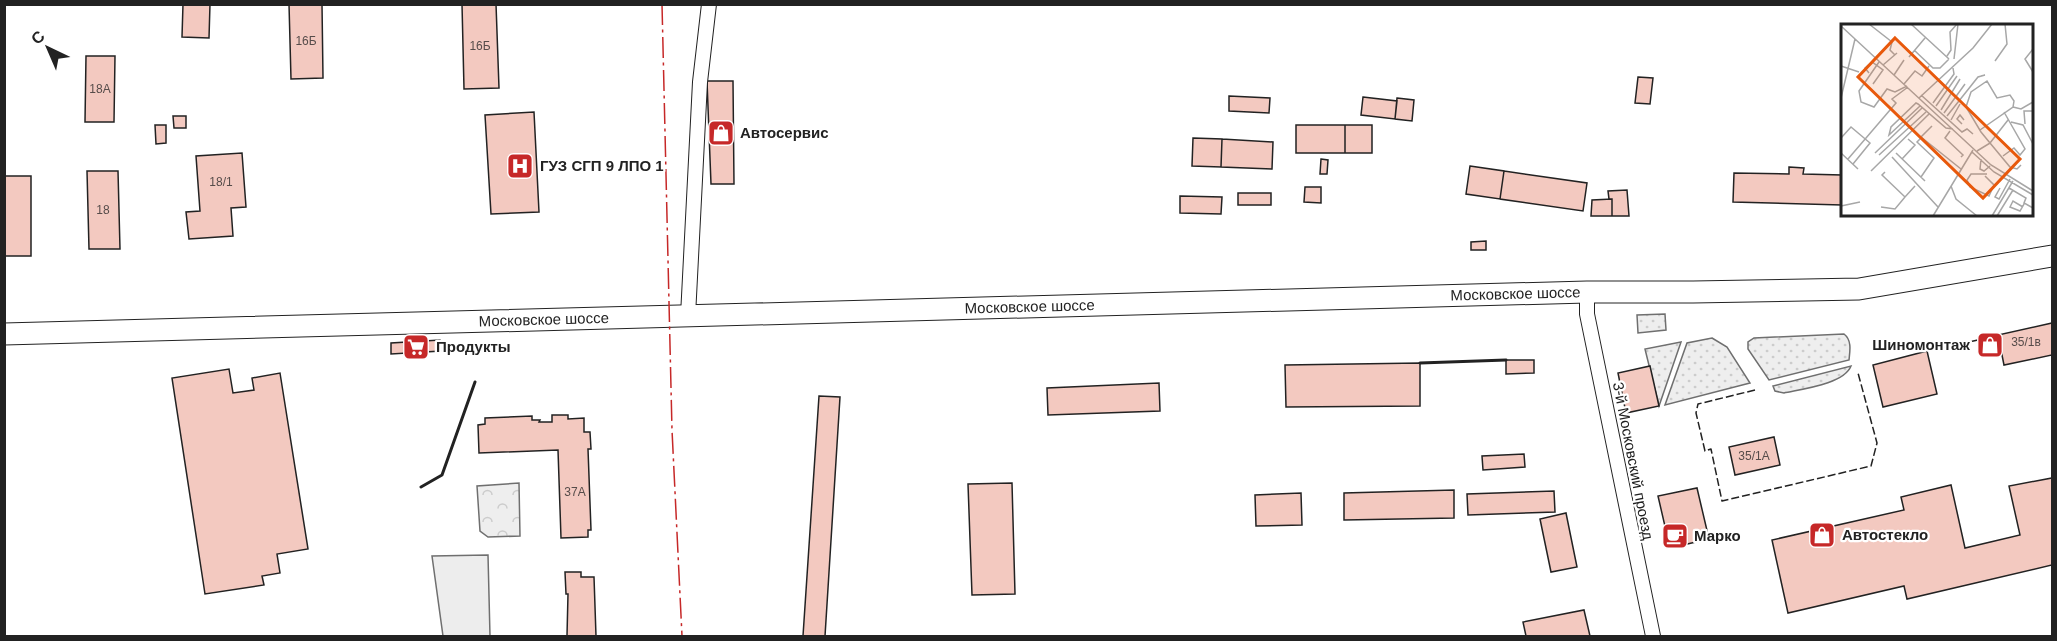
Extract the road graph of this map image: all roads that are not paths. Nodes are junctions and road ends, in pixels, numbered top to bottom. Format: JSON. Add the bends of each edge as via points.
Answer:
{"nodes":[{"id":1,"x":709,"y":4,"type":"edge"},
{"id":2,"x":2052,"y":256,"type":"edge"},
{"id":3,"x":1587,"y":292,"type":"junction"},
{"id":4,"x":688,"y":316,"type":"junction"},
{"id":5,"x":4,"y":334,"type":"edge"},
{"id":6,"x":1653,"y":636,"type":"edge"}],
"edges":[{"from":1,"to":4,"type":"street","via":[[700,82]]},
{"from":2,"to":3,"type":"main road","name":"Московское шоссе","via":[[1859,289]]},
{"from":3,"to":4,"type":"main road","name":"Московское шоссе"},
{"from":3,"to":6,"type":"street","name":"3-й Московский проезд","via":[[1587,314]]},
{"from":4,"to":5,"type":"main road","name":"Московское шоссе"}]}
